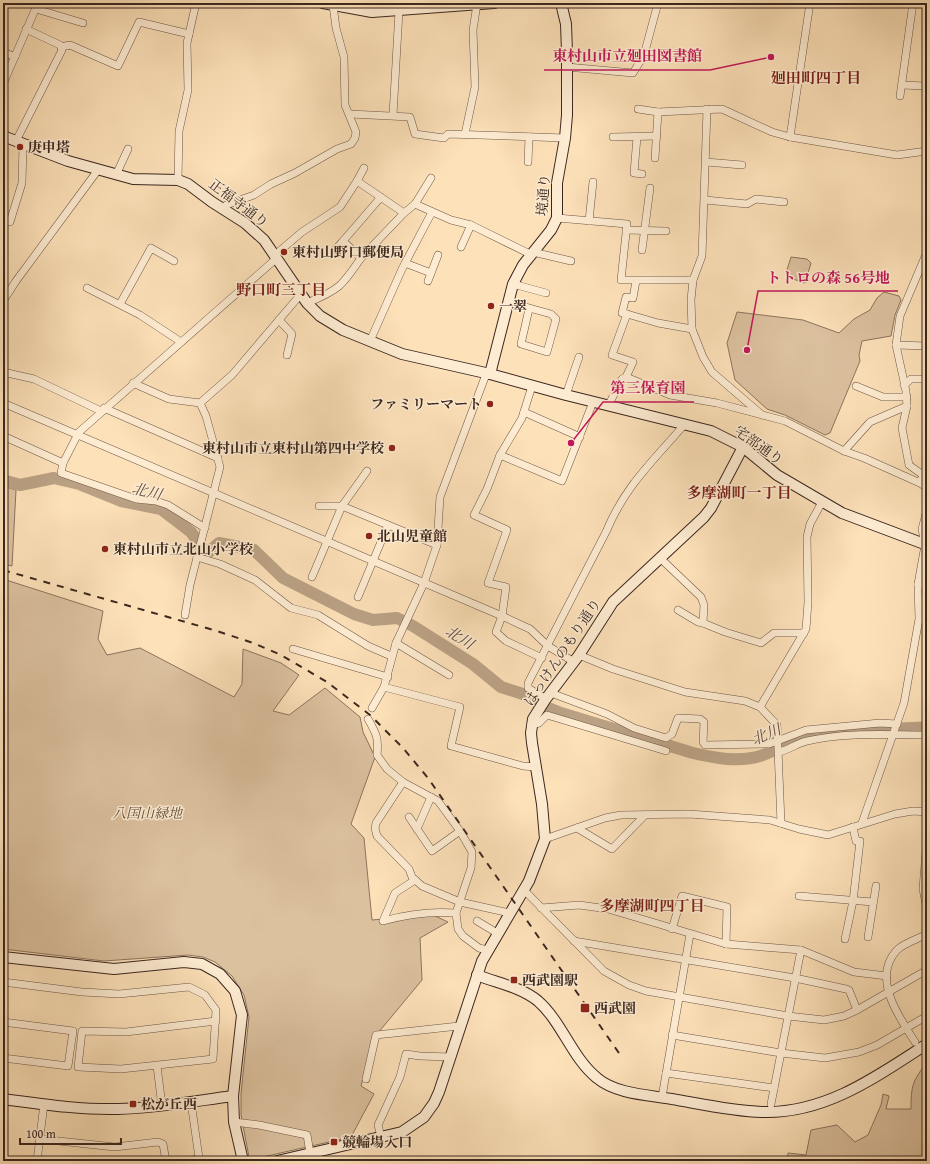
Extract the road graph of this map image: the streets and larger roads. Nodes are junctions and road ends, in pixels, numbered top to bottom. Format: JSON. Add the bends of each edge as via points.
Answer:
{"nodes":[{"id":1,"x":196,"y":3,"type":"edge"},
{"id":2,"x":494,"y":3,"type":"edge"},
{"id":3,"x":561,"y":3,"type":"edge"},
{"id":4,"x":658,"y":3,"type":"edge"},
{"id":5,"x":810,"y":3,"type":"edge"},
{"id":6,"x":913,"y":3,"type":"edge"},
{"id":7,"x":327,"y":4,"type":"edge"},
{"id":8,"x":477,"y":4,"type":"junction"},
{"id":9,"x":37,"y":6,"type":"edge"},
{"id":10,"x":399,"y":11,"type":"junction"},
{"id":11,"x":83,"y":23,"type":"dead end"},
{"id":12,"x":26,"y":29,"type":"junction"},
{"id":13,"x":189,"y":34,"type":"junction"},
{"id":14,"x":61,"y":47,"type":"junction"},
{"id":15,"x":3,"y":52,"type":"edge"},
{"id":16,"x":14,"y":57,"type":"junction"},
{"id":17,"x":567,"y":67,"type":"junction"},
{"id":18,"x":3,"y":84,"type":"edge"},
{"id":19,"x":902,"y":85,"type":"junction"},
{"id":20,"x":925,"y":86,"type":"dead end"},
{"id":21,"x":900,"y":96,"type":"dead end"},
{"id":22,"x":638,"y":109,"type":"dead end"},
{"id":23,"x":707,"y":109,"type":"junction"},
{"id":24,"x":658,"y":112,"type":"junction"},
{"id":25,"x":350,"y":114,"type":"junction"},
{"id":26,"x":393,"y":115,"type":"junction"},
{"id":27,"x":465,"y":134,"type":"junction"},
{"id":28,"x":3,"y":136,"type":"edge"},
{"id":29,"x":657,"y":136,"type":"junction"},
{"id":30,"x":529,"y":137,"type":"junction"},
{"id":31,"x":613,"y":137,"type":"dead end"},
{"id":32,"x":637,"y":137,"type":"junction"},
{"id":33,"x":790,"y":137,"type":"junction"},
{"id":34,"x":565,"y":138,"type":"junction"},
{"id":35,"x":20,"y":143,"type":"junction"},
{"id":36,"x":128,"y":150,"type":"dead end"},
{"id":37,"x":927,"y":151,"type":"edge"},
{"id":38,"x":655,"y":158,"type":"dead end"},
{"id":39,"x":528,"y":162,"type":"dead end"},
{"id":40,"x":706,"y":162,"type":"junction"},
{"id":41,"x":742,"y":165,"type":"dead end"},
{"id":42,"x":364,"y":168,"type":"dead end"},
{"id":43,"x":98,"y":170,"type":"junction"},
{"id":44,"x":642,"y":174,"type":"dead end"},
{"id":45,"x":116,"y":175,"type":"junction"},
{"id":46,"x":431,"y":178,"type":"dead end"},
{"id":47,"x":178,"y":180,"type":"junction"},
{"id":48,"x":357,"y":180,"type":"junction"},
{"id":49,"x":593,"y":182,"type":"dead end"},
{"id":50,"x":650,"y":188,"type":"dead end"},
{"id":51,"x":381,"y":197,"type":"junction"},
{"id":52,"x":705,"y":200,"type":"junction"},
{"id":53,"x":784,"y":202,"type":"dead end"},
{"id":54,"x":415,"y":204,"type":"junction"},
{"id":55,"x":224,"y":209,"type":"junction"},
{"id":56,"x":432,"y":212,"type":"junction"},
{"id":57,"x":404,"y":213,"type":"junction"},
{"id":58,"x":557,"y":218,"type":"junction"},
{"id":59,"x":589,"y":221,"type":"junction"},
{"id":60,"x":10,"y":222,"type":"dead end"},
{"id":61,"x":471,"y":225,"type":"junction"},
{"id":62,"x":626,"y":230,"type":"junction"},
{"id":63,"x":644,"y":230,"type":"junction"},
{"id":64,"x":666,"y":231,"type":"dead end"},
{"id":65,"x":343,"y":241,"type":"junction"},
{"id":66,"x":461,"y":247,"type":"dead end"},
{"id":67,"x":335,"y":250,"type":"dead end"},
{"id":68,"x":642,"y":250,"type":"dead end"},
{"id":69,"x":927,"y":252,"type":"edge"},
{"id":70,"x":531,"y":253,"type":"junction"},
{"id":71,"x":438,"y":255,"type":"dead end"},
{"id":72,"x":276,"y":256,"type":"junction"},
{"id":73,"x":361,"y":258,"type":"junction"},
{"id":74,"x":174,"y":261,"type":"dead end"},
{"id":75,"x":571,"y":261,"type":"dead end"},
{"id":76,"x":405,"y":264,"type":"junction"},
{"id":77,"x":693,"y":280,"type":"junction"},
{"id":78,"x":636,"y":281,"type":"junction"},
{"id":79,"x":513,"y":284,"type":"junction"},
{"id":80,"x":87,"y":288,"type":"dead end"},
{"id":81,"x":546,"y":293,"type":"dead end"},
{"id":82,"x":300,"y":294,"type":"junction"},
{"id":83,"x":3,"y":301,"type":"edge"},
{"id":84,"x":508,"y":302,"type":"junction"},
{"id":85,"x":307,"y":303,"type":"junction"},
{"id":86,"x":120,"y":304,"type":"junction"},
{"id":87,"x":529,"y":308,"type":"junction"},
{"id":88,"x":627,"y":314,"type":"junction"},
{"id":89,"x":279,"y":320,"type":"junction"},
{"id":90,"x":692,"y":329,"type":"junction"},
{"id":91,"x":370,"y":341,"type":"junction"},
{"id":92,"x":182,"y":342,"type":"junction"},
{"id":93,"x":896,"y":344,"type":"junction"},
{"id":94,"x":927,"y":346,"type":"edge"},
{"id":95,"x":287,"y":354,"type":"dead end"},
{"id":96,"x":579,"y":357,"type":"dead end"},
{"id":97,"x":3,"y":372,"type":"edge"},
{"id":98,"x":490,"y":374,"type":"junction"},
{"id":99,"x":626,"y":377,"type":"junction"},
{"id":100,"x":927,"y":380,"type":"edge"},
{"id":101,"x":133,"y":383,"type":"junction"},
{"id":102,"x":904,"y":385,"type":"junction"},
{"id":103,"x":532,"y":386,"type":"junction"},
{"id":104,"x":856,"y":386,"type":"dead end"},
{"id":105,"x":566,"y":395,"type":"junction"},
{"id":106,"x":906,"y":398,"type":"junction"},
{"id":107,"x":593,"y":402,"type":"junction"},
{"id":108,"x":3,"y":403,"type":"edge"},
{"id":109,"x":200,"y":403,"type":"junction"},
{"id":110,"x":608,"y":406,"type":"junction"},
{"id":111,"x":907,"y":406,"type":"junction"},
{"id":112,"x":103,"y":410,"type":"junction"},
{"id":113,"x":524,"y":412,"type":"junction"},
{"id":114,"x":762,"y":415,"type":"junction"},
{"id":115,"x":684,"y":424,"type":"junction"},
{"id":116,"x":77,"y":435,"type":"junction"},
{"id":117,"x":3,"y":436,"type":"edge"},
{"id":118,"x":580,"y":437,"type":"junction"},
{"id":119,"x":742,"y":447,"type":"junction"},
{"id":120,"x":844,"y":451,"type":"junction"},
{"id":121,"x":500,"y":455,"type":"junction"},
{"id":122,"x":218,"y":458,"type":"junction"},
{"id":123,"x":63,"y":463,"type":"junction"},
{"id":124,"x":367,"y":471,"type":"dead end"},
{"id":125,"x":920,"y":483,"type":"junction"},
{"id":126,"x":927,"y":488,"type":"edge"},
{"id":127,"x":214,"y":494,"type":"junction"},
{"id":128,"x":822,"y":502,"type":"junction"},
{"id":129,"x":319,"y":506,"type":"dead end"},
{"id":130,"x":342,"y":506,"type":"junction"},
{"id":131,"x":927,"y":510,"type":"edge"},
{"id":132,"x":388,"y":525,"type":"junction"},
{"id":133,"x":204,"y":531,"type":"junction"},
{"id":134,"x":326,"y":541,"type":"junction"},
{"id":135,"x":437,"y":545,"type":"junction"},
{"id":136,"x":926,"y":545,"type":"edge"},
{"id":137,"x":198,"y":554,"type":"junction"},
{"id":138,"x":660,"y":558,"type":"junction"},
{"id":139,"x":372,"y":561,"type":"junction"},
{"id":140,"x":312,"y":577,"type":"dead end"},
{"id":141,"x":424,"y":583,"type":"junction"},
{"id":142,"x":918,"y":584,"type":"junction"},
{"id":143,"x":927,"y":587,"type":"edge"},
{"id":144,"x":358,"y":597,"type":"dead end"},
{"id":145,"x":678,"y":610,"type":"dead end"},
{"id":146,"x":185,"y":615,"type":"dead end"},
{"id":147,"x":502,"y":616,"type":"junction"},
{"id":148,"x":703,"y":623,"type":"junction"},
{"id":149,"x":804,"y":633,"type":"junction"},
{"id":150,"x":396,"y":643,"type":"junction"},
{"id":151,"x":548,"y":646,"type":"junction"},
{"id":152,"x":293,"y":648,"type":"dead end"},
{"id":153,"x":391,"y":656,"type":"junction"},
{"id":154,"x":542,"y":658,"type":"junction"},
{"id":155,"x":577,"y":659,"type":"junction"},
{"id":156,"x":449,"y":675,"type":"dead end"},
{"id":157,"x":388,"y":677,"type":"junction"},
{"id":158,"x":384,"y":687,"type":"junction"},
{"id":159,"x":545,"y":700,"type":"junction"},
{"id":160,"x":760,"y":707,"type":"junction"},
{"id":161,"x":372,"y":708,"type":"dead end"},
{"id":162,"x":368,"y":719,"type":"dead end"},
{"id":163,"x":897,"y":724,"type":"junction"},
{"id":164,"x":531,"y":725,"type":"junction"},
{"id":165,"x":893,"y":734,"type":"junction"},
{"id":166,"x":927,"y":734,"type":"edge"},
{"id":167,"x":778,"y":747,"type":"junction"},
{"id":168,"x":666,"y":751,"type":"dead end"},
{"id":169,"x":536,"y":768,"type":"junction"},
{"id":170,"x":403,"y":782,"type":"junction"},
{"id":171,"x":431,"y":797,"type":"junction"},
{"id":172,"x":927,"y":812,"type":"edge"},
{"id":173,"x":645,"y":816,"type":"junction"},
{"id":174,"x":409,"y":818,"type":"dead end"},
{"id":175,"x":781,"y":823,"type":"junction"},
{"id":176,"x":862,"y":823,"type":"junction"},
{"id":177,"x":853,"y":827,"type":"junction"},
{"id":178,"x":577,"y":828,"type":"junction"},
{"id":179,"x":417,"y":830,"type":"junction"},
{"id":180,"x":460,"y":831,"type":"junction"},
{"id":181,"x":545,"y":838,"type":"junction"},
{"id":182,"x":927,"y":838,"type":"edge"},
{"id":183,"x":415,"y":880,"type":"junction"},
{"id":184,"x":876,"y":886,"type":"dead end"},
{"id":185,"x":524,"y":890,"type":"junction"},
{"id":186,"x":799,"y":896,"type":"dead end"},
{"id":187,"x":853,"y":901,"type":"junction"},
{"id":188,"x":460,"y":902,"type":"junction"},
{"id":189,"x":874,"y":902,"type":"junction"},
{"id":190,"x":542,"y":908,"type":"junction"},
{"id":191,"x":927,"y":909,"type":"edge"},
{"id":192,"x":456,"y":913,"type":"junction"},
{"id":193,"x":510,"y":913,"type":"junction"},
{"id":194,"x":477,"y":921,"type":"dead end"},
{"id":195,"x":672,"y":929,"type":"junction"},
{"id":196,"x":497,"y":933,"type":"junction"},
{"id":197,"x":690,"y":934,"type":"junction"},
{"id":198,"x":927,"y":934,"type":"edge"},
{"id":199,"x":868,"y":937,"type":"dead end"},
{"id":200,"x":845,"y":939,"type":"dead end"},
{"id":201,"x":574,"y":941,"type":"junction"},
{"id":202,"x":726,"y":944,"type":"junction"},
{"id":203,"x":487,"y":950,"type":"junction"},
{"id":204,"x":801,"y":950,"type":"junction"},
{"id":205,"x":3,"y":957,"type":"edge"},
{"id":206,"x":685,"y":959,"type":"junction"},
{"id":207,"x":927,"y":970,"type":"edge"},
{"id":208,"x":477,"y":975,"type":"junction"},
{"id":209,"x":886,"y":976,"type":"junction"},
{"id":210,"x":795,"y":978,"type":"junction"},
{"id":211,"x":3,"y":982,"type":"edge"},
{"id":212,"x":888,"y":993,"type":"junction"},
{"id":213,"x":679,"y":997,"type":"junction"},
{"id":214,"x":857,"y":1010,"type":"junction"},
{"id":215,"x":788,"y":1016,"type":"junction"},
{"id":216,"x":927,"y":1016,"type":"edge"},
{"id":217,"x":216,"y":1021,"type":"junction"},
{"id":218,"x":3,"y":1022,"type":"edge"},
{"id":219,"x":459,"y":1026,"type":"junction"},
{"id":220,"x":906,"y":1028,"type":"junction"},
{"id":221,"x":672,"y":1035,"type":"junction"},
{"id":222,"x":915,"y":1042,"type":"dead end"},
{"id":223,"x":927,"y":1044,"type":"edge"},
{"id":224,"x":781,"y":1053,"type":"junction"},
{"id":225,"x":450,"y":1057,"type":"junction"},
{"id":226,"x":3,"y":1058,"type":"edge"},
{"id":227,"x":157,"y":1066,"type":"junction"},
{"id":228,"x":666,"y":1073,"type":"junction"},
{"id":229,"x":366,"y":1078,"type":"dead end"},
{"id":230,"x":774,"y":1088,"type":"junction"},
{"id":231,"x":233,"y":1096,"type":"junction"},
{"id":232,"x":662,"y":1097,"type":"junction"},
{"id":233,"x":3,"y":1099,"type":"edge"},
{"id":234,"x":191,"y":1102,"type":"junction"},
{"id":235,"x":44,"y":1104,"type":"junction"},
{"id":236,"x":771,"y":1104,"type":"dead end"},
{"id":237,"x":162,"y":1106,"type":"junction"},
{"id":238,"x":234,"y":1122,"type":"junction"},
{"id":239,"x":381,"y":1138,"type":"junction"},
{"id":240,"x":40,"y":1139,"type":"junction"},
{"id":241,"x":310,"y":1153,"type":"junction"},
{"id":242,"x":37,"y":1161,"type":"edge"},
{"id":243,"x":166,"y":1161,"type":"edge"},
{"id":244,"x":189,"y":1161,"type":"edge"},
{"id":245,"x":243,"y":1161,"type":"edge"},
{"id":246,"x":277,"y":1161,"type":"edge"}],
"edges":[{"from":1,"to":13,"type":"street"},
{"from":2,"to":8,"type":"street"},
{"from":3,"to":17,"type":"street","name":"境通り","via":[[566,24]]},
{"from":4,"to":17,"type":"street","via":[[644,55],[633,73]]},
{"from":5,"to":33,"type":"street"},
{"from":6,"to":19,"type":"street"},
{"from":7,"to":10,"type":"street","via":[[372,12]]},
{"from":7,"to":25,"type":"street","via":[[344,57],[345,105]]},
{"from":8,"to":10,"type":"street"},
{"from":8,"to":27,"type":"street","via":[[473,30],[475,87]]},
{"from":9,"to":11,"type":"street"},
{"from":9,"to":12,"type":"street"},
{"from":10,"to":26,"type":"street"},
{"from":12,"to":14,"type":"street"},
{"from":12,"to":16,"type":"street"},
{"from":13,"to":14,"type":"street","via":[[140,22],[118,66],[70,44]]},
{"from":13,"to":47,"type":"street","via":[[188,90],[179,131]]},
{"from":14,"to":35,"type":"street","via":[[62,50]]},
{"from":15,"to":16,"type":"street"},
{"from":16,"to":18,"type":"street"},
{"from":17,"to":34,"type":"street","name":"境通り"},
{"from":19,"to":20,"type":"street"},
{"from":19,"to":21,"type":"street"},
{"from":22,"to":24,"type":"street"},
{"from":23,"to":24,"type":"street"},
{"from":23,"to":33,"type":"street","via":[[722,109],[772,132]]},
{"from":23,"to":40,"type":"street"},
{"from":24,"to":29,"type":"street"},
{"from":25,"to":26,"type":"street"},
{"from":25,"to":55,"type":"street","via":[[356,132],[351,144],[337,149],[254,195],[226,205]]},
{"from":26,"to":27,"type":"street","via":[[410,117],[415,134],[444,138],[448,134]]},
{"from":27,"to":30,"type":"street"},
{"from":28,"to":35,"type":"street","name":"正福寺通り"},
{"from":29,"to":32,"type":"street"},
{"from":29,"to":38,"type":"street"},
{"from":30,"to":34,"type":"street"},
{"from":30,"to":39,"type":"street"},
{"from":31,"to":32,"type":"street"},
{"from":32,"to":44,"type":"street","via":[[634,173]]},
{"from":33,"to":37,"type":"street","via":[[897,155]]},
{"from":34,"to":58,"type":"street","name":"境通り","via":[[557,184]]},
{"from":35,"to":43,"type":"street","name":"正福寺通り"},
{"from":35,"to":60,"type":"street","via":[[22,183]]},
{"from":36,"to":45,"type":"street"},
{"from":40,"to":41,"type":"street"},
{"from":40,"to":52,"type":"street"},
{"from":42,"to":48,"type":"street"},
{"from":43,"to":45,"type":"street","name":"正福寺通り"},
{"from":43,"to":83,"type":"street"},
{"from":45,"to":47,"type":"street","name":"正福寺通り","via":[[133,180]]},
{"from":46,"to":54,"type":"street"},
{"from":47,"to":55,"type":"street","name":"正福寺通り"},
{"from":48,"to":51,"type":"street"},
{"from":48,"to":72,"type":"street","via":[[340,207],[302,232]]},
{"from":49,"to":59,"type":"street"},
{"from":50,"to":63,"type":"street"},
{"from":51,"to":57,"type":"street"},
{"from":51,"to":65,"type":"street"},
{"from":52,"to":53,"type":"street","via":[[747,204],[756,199],[768,203]]},
{"from":52,"to":77,"type":"street","via":[[702,256]]},
{"from":54,"to":56,"type":"street"},
{"from":54,"to":57,"type":"street"},
{"from":55,"to":72,"type":"street","name":"正福寺通り","via":[[245,222]]},
{"from":56,"to":61,"type":"street"},
{"from":56,"to":76,"type":"street"},
{"from":57,"to":73,"type":"street"},
{"from":58,"to":59,"type":"street"},
{"from":58,"to":70,"type":"street","name":"境通り","via":[[551,230]]},
{"from":59,"to":62,"type":"street","via":[[627,224]]},
{"from":61,"to":66,"type":"street"},
{"from":61,"to":70,"type":"street"},
{"from":62,"to":63,"type":"street"},
{"from":62,"to":78,"type":"street","via":[[620,280]]},
{"from":63,"to":64,"type":"street"},
{"from":63,"to":68,"type":"street"},
{"from":65,"to":67,"type":"street"},
{"from":65,"to":73,"type":"street"},
{"from":69,"to":93,"type":"street","via":[[900,316]]},
{"from":70,"to":75,"type":"street"},
{"from":70,"to":79,"type":"street","name":"境通り"},
{"from":71,"to":76,"type":"street","via":[[430,277]]},
{"from":72,"to":82,"type":"street","name":"正福寺通り"},
{"from":72,"to":92,"type":"street"},
{"from":73,"to":85,"type":"street","via":[[340,287]]},
{"from":74,"to":86,"type":"street","via":[[151,248]]},
{"from":76,"to":91,"type":"street"},
{"from":77,"to":78,"type":"street"},
{"from":77,"to":90,"type":"street"},
{"from":78,"to":88,"type":"street","via":[[633,298],[626,297],[622,313]]},
{"from":79,"to":81,"type":"street"},
{"from":79,"to":84,"type":"street","name":"境通り"},
{"from":80,"to":86,"type":"street"},
{"from":82,"to":85,"type":"street","name":"正福寺通り"},
{"from":82,"to":89,"type":"street"},
{"from":84,"to":87,"type":"street"},
{"from":84,"to":98,"type":"street","name":"境通り"},
{"from":85,"to":91,"type":"street","name":"正福寺通り","via":[[320,316],[337,327]]},
{"from":86,"to":92,"type":"street"},
{"from":87,"to":87,"type":"street","via":[[551,314],[556,319],[547,352],[521,344]]},
{"from":88,"to":90,"type":"street"},
{"from":88,"to":99,"type":"street","via":[[612,355],[632,362]]},
{"from":89,"to":95,"type":"street","via":[[292,334]]},
{"from":89,"to":109,"type":"street","via":[[232,375]]},
{"from":90,"to":114,"type":"street","via":[[712,372]]},
{"from":91,"to":98,"type":"street","name":"正福寺通り","via":[[402,354]]},
{"from":92,"to":101,"type":"street"},
{"from":93,"to":94,"type":"street"},
{"from":93,"to":102,"type":"street"},
{"from":96,"to":105,"type":"street"},
{"from":97,"to":112,"type":"street","via":[[34,379]]},
{"from":98,"to":103,"type":"street","name":"宅部通り"},
{"from":98,"to":135,"type":"street","via":[[485,377],[440,496]]},
{"from":99,"to":110,"type":"street","via":[[622,379]]},
{"from":99,"to":114,"type":"street","via":[[670,395],[716,402]]},
{"from":100,"to":102,"type":"street","via":[[911,379]]},
{"from":101,"to":109,"type":"street","via":[[169,399]]},
{"from":101,"to":112,"type":"street"},
{"from":102,"to":106,"type":"street"},
{"from":103,"to":105,"type":"street","name":"宅部通り"},
{"from":103,"to":113,"type":"street"},
{"from":104,"to":106,"type":"street","via":[[883,398]]},
{"from":105,"to":107,"type":"street","name":"宅部通り"},
{"from":106,"to":111,"type":"street"},
{"from":107,"to":110,"type":"street","name":"宅部通り"},
{"from":107,"to":118,"type":"street"},
{"from":108,"to":116,"type":"street"},
{"from":109,"to":122,"type":"street"},
{"from":110,"to":115,"type":"street","name":"宅部通り"},
{"from":111,"to":120,"type":"street","via":[[870,422]]},
{"from":111,"to":125,"type":"street","via":[[902,428],[909,465],[923,475]]},
{"from":112,"to":116,"type":"street"},
{"from":112,"to":122,"type":"street"},
{"from":113,"to":118,"type":"street"},
{"from":113,"to":121,"type":"street"},
{"from":114,"to":120,"type":"street","via":[[785,421]]},
{"from":115,"to":119,"type":"street","name":"宅部通り","via":[[711,431]]},
{"from":115,"to":151,"type":"street","via":[[642,472],[617,508]]},
{"from":116,"to":123,"type":"street"},
{"from":116,"to":127,"type":"street"},
{"from":117,"to":123,"type":"street"},
{"from":118,"to":121,"type":"street","via":[[562,481]]},
{"from":119,"to":128,"type":"street","name":"宅部通り","via":[[777,475]]},
{"from":119,"to":138,"type":"street","name":"はっけんのもり通り","via":[[711,508],[696,526]]},
{"from":120,"to":125,"type":"street"},
{"from":121,"to":147,"type":"street","via":[[474,515],[507,530],[488,583],[506,587]]},
{"from":122,"to":127,"type":"street","via":[[220,467]]},
{"from":123,"to":133,"type":"street","via":[[61,473],[136,499],[168,505]]},
{"from":124,"to":130,"type":"street"},
{"from":125,"to":126,"type":"street"},
{"from":127,"to":133,"type":"street"},
{"from":127,"to":134,"type":"street"},
{"from":128,"to":136,"type":"street","name":"宅部通り","via":[[842,513]]},
{"from":128,"to":149,"type":"street","via":[[810,524],[807,537],[808,602]]},
{"from":129,"to":130,"type":"street"},
{"from":130,"to":132,"type":"street"},
{"from":130,"to":134,"type":"street"},
{"from":131,"to":136,"type":"street","via":[[922,529]]},
{"from":132,"to":135,"type":"street"},
{"from":132,"to":139,"type":"street"},
{"from":133,"to":137,"type":"street"},
{"from":134,"to":139,"type":"street"},
{"from":134,"to":140,"type":"street"},
{"from":135,"to":141,"type":"street"},
{"from":136,"to":142,"type":"street"},
{"from":137,"to":146,"type":"street"},
{"from":137,"to":153,"type":"street","via":[[255,580],[291,608],[318,614],[368,646]]},
{"from":138,"to":148,"type":"street","via":[[701,597],[704,605]]},
{"from":138,"to":155,"type":"street","name":"はっけんのもり通り","via":[[613,602]]},
{"from":139,"to":141,"type":"street"},
{"from":139,"to":144,"type":"street"},
{"from":141,"to":147,"type":"street"},
{"from":141,"to":150,"type":"street"},
{"from":142,"to":143,"type":"street"},
{"from":142,"to":163,"type":"street","via":[[919,619],[904,703]]},
{"from":145,"to":148,"type":"street"},
{"from":147,"to":151,"type":"street","via":[[530,629]]},
{"from":147,"to":154,"type":"street","via":[[496,632],[506,641]]},
{"from":148,"to":149,"type":"street","via":[[761,643],[774,633]]},
{"from":149,"to":160,"type":"street"},
{"from":150,"to":153,"type":"street"},
{"from":150,"to":156,"type":"street"},
{"from":151,"to":154,"type":"street"},
{"from":151,"to":155,"type":"street"},
{"from":152,"to":157,"type":"street"},
{"from":153,"to":157,"type":"street"},
{"from":154,"to":159,"type":"street","via":[[528,683],[528,688]]},
{"from":155,"to":159,"type":"street","name":"はっけんのもり通り"},
{"from":155,"to":160,"type":"street","via":[[685,692],[745,701]]},
{"from":157,"to":158,"type":"street"},
{"from":158,"to":161,"type":"street"},
{"from":158,"to":169,"type":"street","via":[[460,707],[451,746]]},
{"from":159,"to":164,"type":"street","name":"はっけんのもり通り"},
{"from":159,"to":167,"type":"street","via":[[607,714],[634,728],[666,738],[672,734],[677,719],[681,717],[702,720],[705,745],[769,744]]},
{"from":160,"to":167,"type":"street","via":[[777,725]]},
{"from":162,"to":170,"type":"street","via":[[379,744],[377,755],[387,769]]},
{"from":163,"to":165,"type":"street"},
{"from":163,"to":167,"type":"street","via":[[880,723],[806,730]]},
{"from":164,"to":168,"type":"street","via":[[539,723],[547,714]]},
{"from":164,"to":169,"type":"street","name":"はっけんのもり通り"},
{"from":165,"to":166,"type":"street"},
{"from":165,"to":167,"type":"street","via":[[826,738]]},
{"from":165,"to":176,"type":"street"},
{"from":167,"to":175,"type":"street"},
{"from":169,"to":181,"type":"street","name":"はっけんのもり通り"},
{"from":170,"to":171,"type":"street"},
{"from":170,"to":183,"type":"street","via":[[375,828],[377,836],[409,869]]},
{"from":171,"to":179,"type":"street"},
{"from":171,"to":180,"type":"street","via":[[438,801]]},
{"from":172,"to":176,"type":"street","via":[[913,811]]},
{"from":173,"to":175,"type":"street","via":[[689,814]]},
{"from":173,"to":178,"type":"street","via":[[611,816]]},
{"from":173,"to":178,"type":"street","via":[[612,849]]},
{"from":174,"to":179,"type":"street"},
{"from":175,"to":177,"type":"street","via":[[828,835]]},
{"from":176,"to":177,"type":"street"},
{"from":177,"to":187,"type":"street","via":[[856,841],[860,841]]},
{"from":178,"to":181,"type":"street"},
{"from":179,"to":180,"type":"street","via":[[432,851]]},
{"from":180,"to":188,"type":"street","via":[[472,852],[471,868]]},
{"from":181,"to":185,"type":"street","name":"はっけんのもり通り"},
{"from":182,"to":191,"type":"street","via":[[923,889]]},
{"from":183,"to":188,"type":"street"},
{"from":183,"to":192,"type":"street","via":[[395,893],[383,921],[411,914]]},
{"from":184,"to":189,"type":"street"},
{"from":185,"to":190,"type":"street"},
{"from":185,"to":193,"type":"street","name":"はっけんのもり通り"},
{"from":186,"to":187,"type":"street"},
{"from":187,"to":189,"type":"street"},
{"from":187,"to":200,"type":"street"},
{"from":188,"to":192,"type":"street"},
{"from":188,"to":193,"type":"street"},
{"from":189,"to":199,"type":"street"},
{"from":190,"to":195,"type":"street","via":[[565,905],[593,907]]},
{"from":190,"to":201,"type":"street"},
{"from":192,"to":203,"type":"street","via":[[458,929],[463,936],[479,948]]},
{"from":193,"to":196,"type":"street","name":"はっけんのもり通り"},
{"from":194,"to":196,"type":"street"},
{"from":195,"to":197,"type":"street"},
{"from":195,"to":202,"type":"street","via":[[682,896],[727,907]]},
{"from":196,"to":203,"type":"street","name":"はっけんのもり通り"},
{"from":197,"to":202,"type":"street"},
{"from":197,"to":206,"type":"street"},
{"from":198,"to":209,"type":"street","via":[[898,950],[887,968]]},
{"from":201,"to":206,"type":"street"},
{"from":201,"to":213,"type":"street","via":[[604,971],[621,981],[646,991]]},
{"from":202,"to":204,"type":"street"},
{"from":203,"to":208,"type":"street","name":"はっけんのもり通り"},
{"from":204,"to":209,"type":"street","via":[[854,972]]},
{"from":204,"to":210,"type":"street"},
{"from":205,"to":231,"type":"street","via":[[114,969],[184,962],[202,964],[220,974],[235,991],[242,1015]]},
{"from":206,"to":210,"type":"street"},
{"from":206,"to":213,"type":"street"},
{"from":207,"to":212,"type":"street"},
{"from":208,"to":219,"type":"street","name":"はっけんのもり通り"},
{"from":208,"to":232,"type":"street","via":[[522,991],[538,1001],[588,1070],[602,1082],[617,1088]]},
{"from":209,"to":212,"type":"street"},
{"from":210,"to":214,"type":"street","via":[[849,990]]},
{"from":210,"to":215,"type":"street"},
{"from":211,"to":217,"type":"street","via":[[119,994],[189,987],[205,995],[216,1010]]},
{"from":212,"to":214,"type":"street"},
{"from":212,"to":220,"type":"street"},
{"from":213,"to":215,"type":"street"},
{"from":213,"to":221,"type":"street"},
{"from":214,"to":215,"type":"street","via":[[824,1020]]},
{"from":215,"to":224,"type":"street"},
{"from":216,"to":220,"type":"street"},
{"from":217,"to":227,"type":"street","via":[[213,1059]]},
{"from":217,"to":227,"type":"street","via":[[126,1032],[82,1032],[78,1067],[121,1069]]},
{"from":218,"to":226,"type":"street","via":[[72,1030],[68,1066]]},
{"from":219,"to":225,"type":"street","name":"はっけんのもり通り"},
{"from":219,"to":229,"type":"street","via":[[376,1035]]},
{"from":220,"to":222,"type":"street"},
{"from":220,"to":224,"type":"street","via":[[877,1045],[842,1056],[825,1058]]},
{"from":221,"to":224,"type":"street"},
{"from":221,"to":228,"type":"street"},
{"from":223,"to":232,"type":"street","via":[[837,1098],[797,1109],[754,1112]]},
{"from":224,"to":230,"type":"street"},
{"from":225,"to":239,"type":"street","name":"はっけんのもり通り","via":[[437,1096],[428,1113],[408,1129]]},
{"from":225,"to":239,"type":"street","via":[[406,1054],[400,1077],[378,1125]]},
{"from":227,"to":237,"type":"street"},
{"from":228,"to":230,"type":"street"},
{"from":228,"to":232,"type":"street"},
{"from":230,"to":236,"type":"street"},
{"from":231,"to":234,"type":"street"},
{"from":231,"to":238,"type":"street"},
{"from":233,"to":235,"type":"street"},
{"from":234,"to":237,"type":"street"},
{"from":234,"to":244,"type":"street","via":[[199,1158]]},
{"from":235,"to":237,"type":"street","via":[[96,1109]]},
{"from":235,"to":240,"type":"street"},
{"from":238,"to":241,"type":"street","via":[[259,1124],[307,1135]]},
{"from":238,"to":245,"type":"street"},
{"from":239,"to":241,"type":"street","name":"はっけんのもり通り"},
{"from":240,"to":242,"type":"street"},
{"from":240,"to":243,"type":"street","via":[[115,1147],[158,1142],[163,1144]]},
{"from":241,"to":246,"type":"street","name":"はっけんのもり通り"}]}
